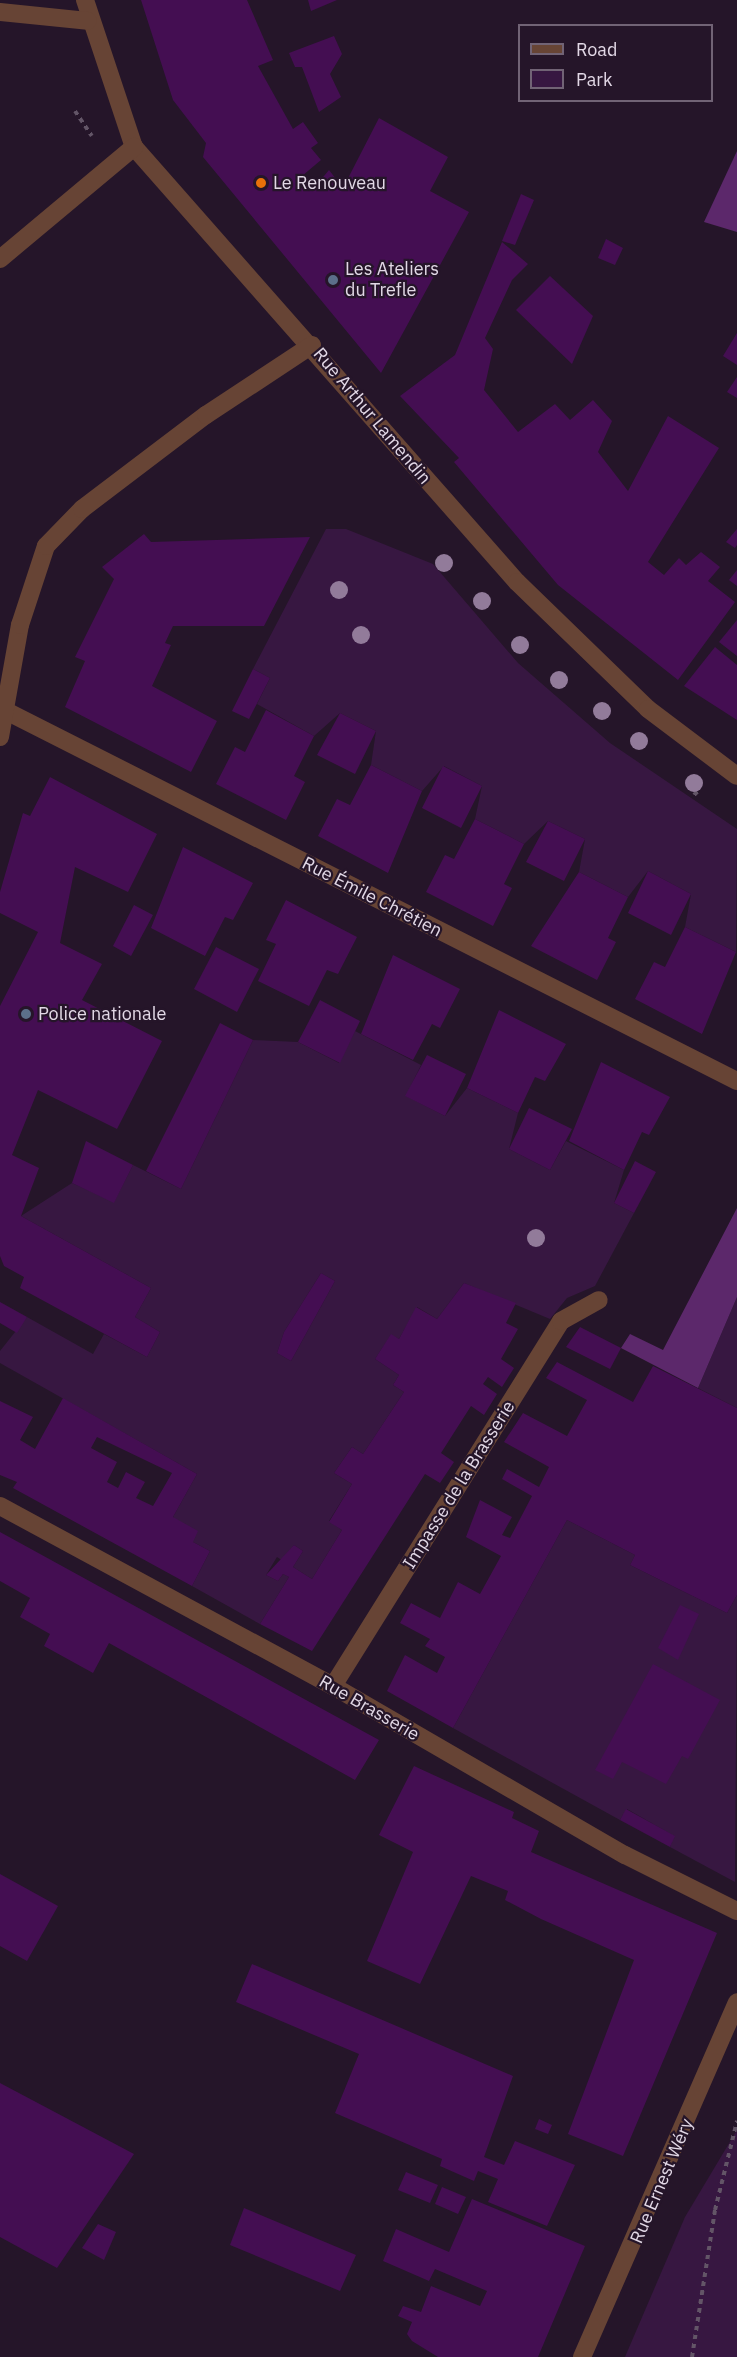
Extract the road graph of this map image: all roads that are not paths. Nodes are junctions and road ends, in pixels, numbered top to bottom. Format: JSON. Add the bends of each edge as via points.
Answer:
{"nodes":[{"id":1,"x":85,"y":0,"type":"edge"},
{"id":2,"x":0,"y":12,"type":"edge"},
{"id":3,"x":88,"y":21,"type":"junction"},
{"id":4,"x":134,"y":147,"type":"junction"},
{"id":5,"x":0,"y":259,"type":"edge"},
{"id":6,"x":312,"y":345,"type":"junction"},
{"id":7,"x":8,"y":712,"type":"junction"},
{"id":8,"x":0,"y":737,"type":"edge"},
{"id":9,"x":737,"y":776,"type":"edge"},
{"id":10,"x":737,"y":1082,"type":"edge"},
{"id":11,"x":599,"y":1300,"type":"dead end"},
{"id":12,"x":0,"y":1506,"type":"edge"},
{"id":13,"x":333,"y":1686,"type":"junction"},
{"id":14,"x":737,"y":1911,"type":"edge"},
{"id":15,"x":737,"y":2002,"type":"edge"},
{"id":16,"x":582,"y":2357,"type":"edge"}],
"edges":[{"from":1,"to":3,"type":"street","name":"Rue Arthur Lamendin"},
{"from":2,"to":3,"type":"street"},
{"from":3,"to":4,"type":"street","name":"Rue Arthur Lamendin"},
{"from":4,"to":5,"type":"street"},
{"from":4,"to":6,"type":"street","name":"Rue Arthur Lamendin"},
{"from":6,"to":7,"type":"street","via":[[206,415],[81,509],[46,546],[21,625]]},
{"from":6,"to":9,"type":"street","name":"Rue Arthur Lamendin","via":[[454,514],[582,648],[648,709]]},
{"from":7,"to":8,"type":"street"},
{"from":7,"to":10,"type":"street","name":"Rue Émile Chrétien"},
{"from":11,"to":13,"type":"street","name":"Impasse de la Brasserie","via":[[561,1321]]},
{"from":12,"to":13,"type":"street","name":"Rue Brasserie"},
{"from":13,"to":14,"type":"street","name":"Rue Brasserie","via":[[624,1855]]},
{"from":15,"to":16,"type":"street","name":"Rue Ernest Wéry"}]}
